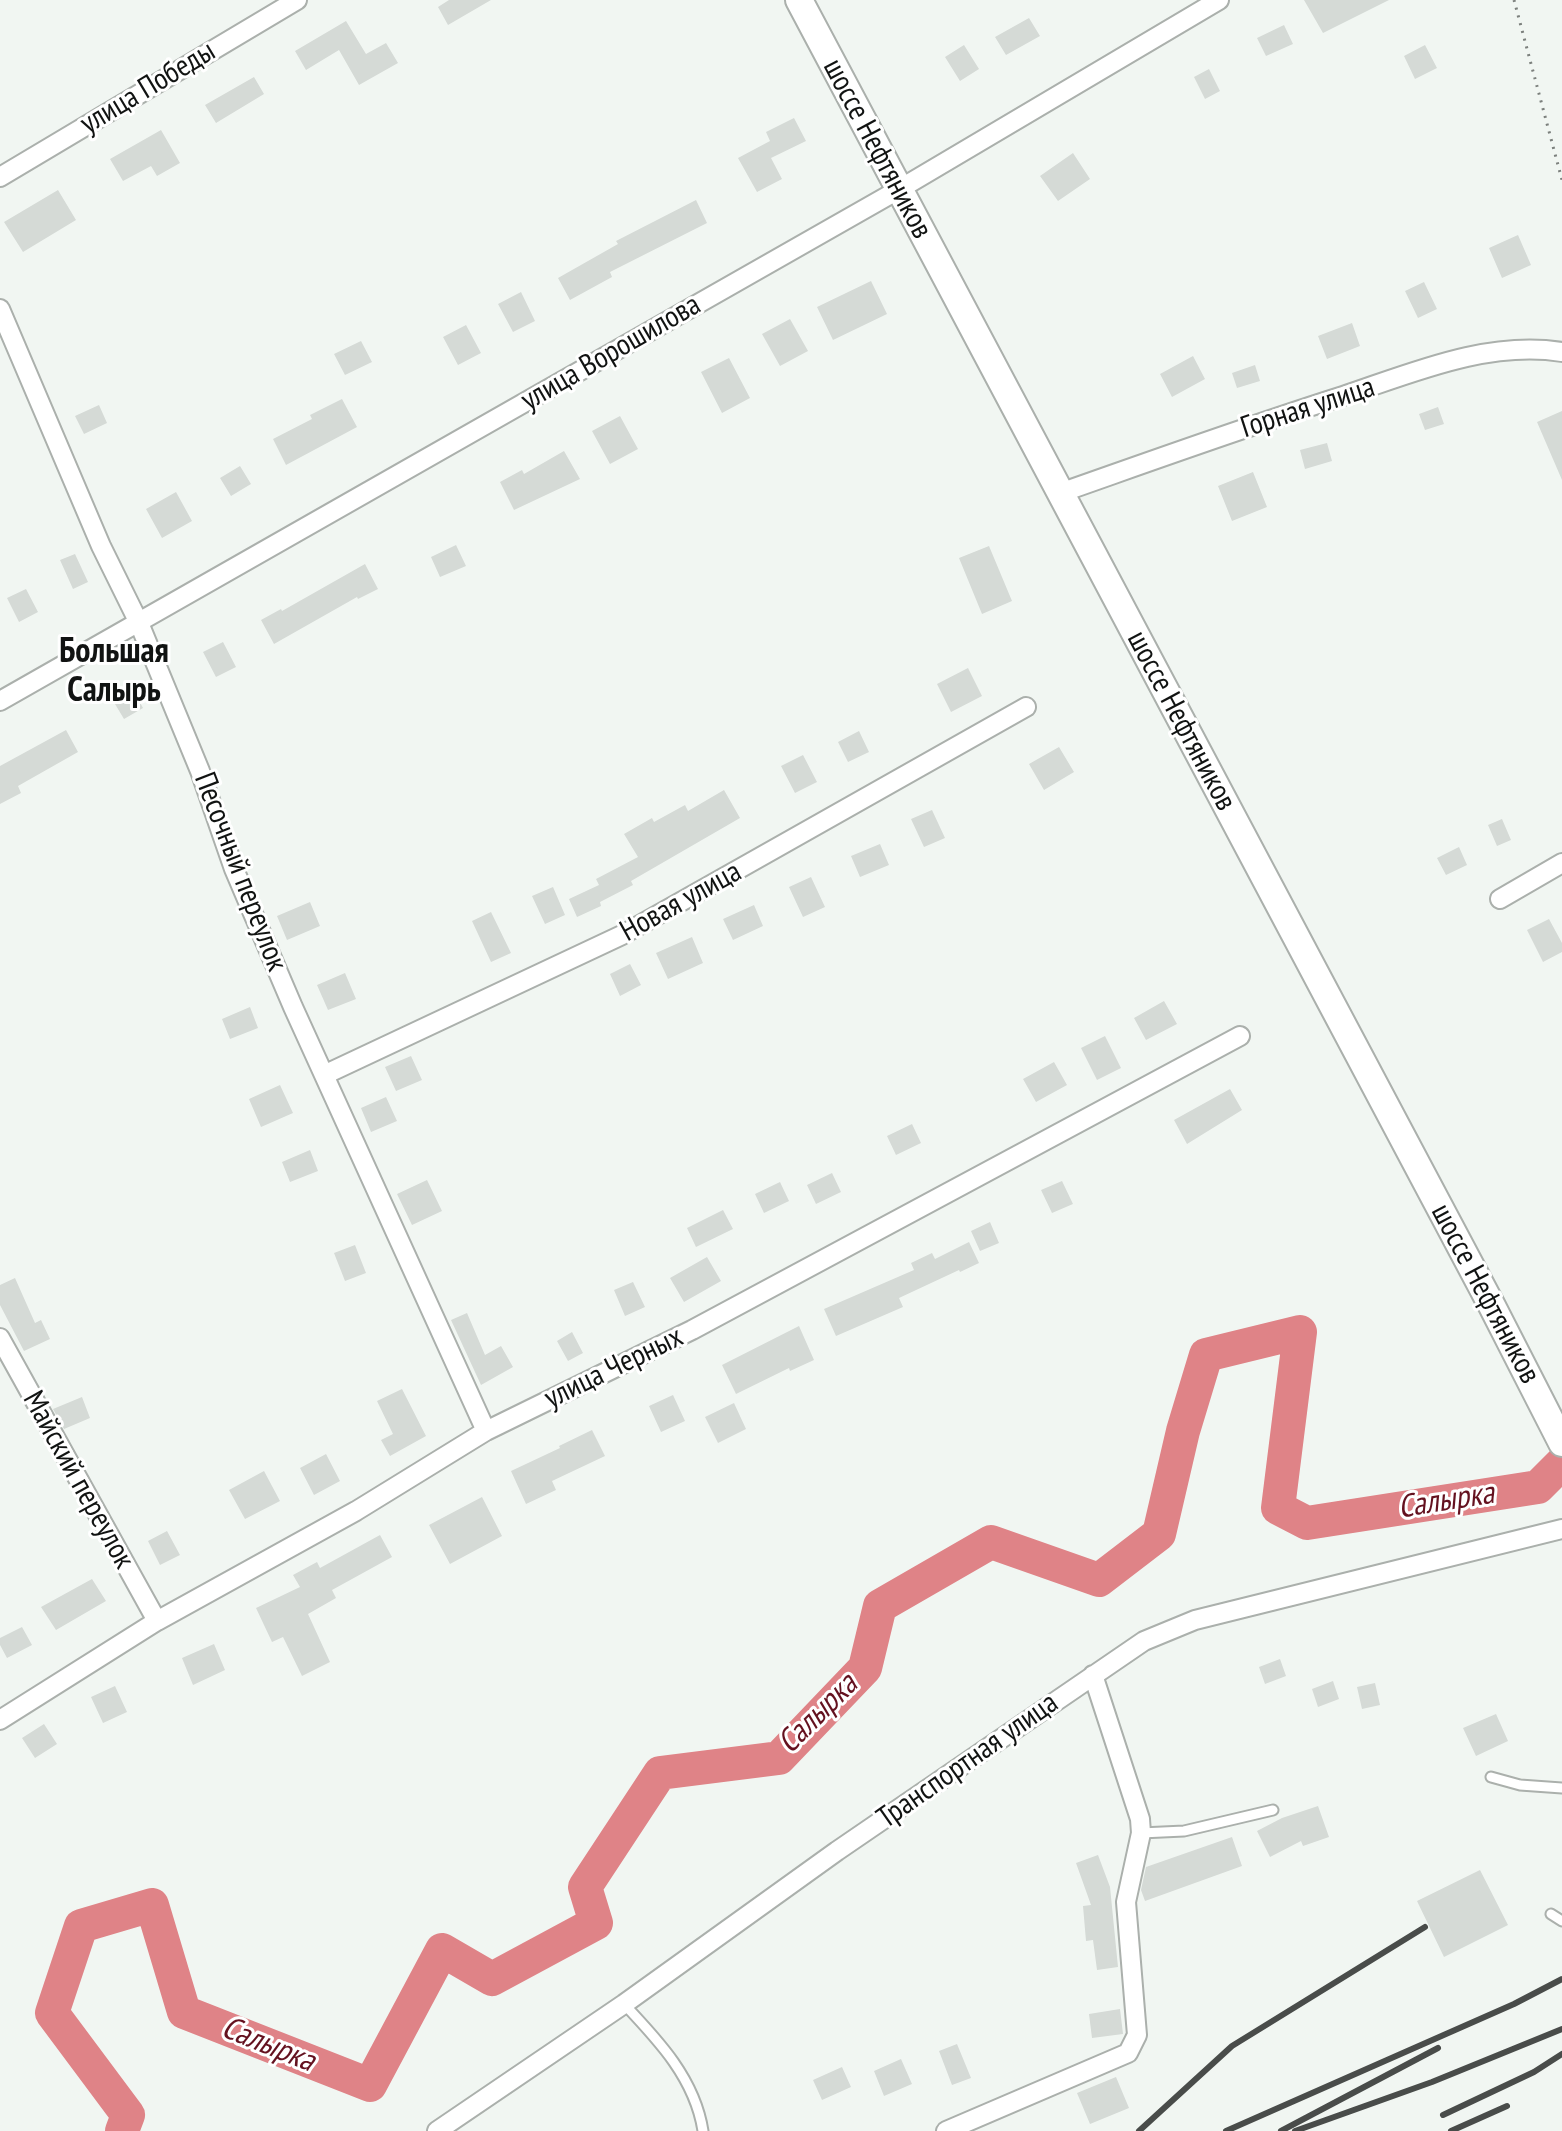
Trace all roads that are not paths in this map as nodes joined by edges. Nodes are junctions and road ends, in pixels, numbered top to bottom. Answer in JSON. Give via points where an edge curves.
{"nodes":[{"id":1,"x":297,"y":0,"type":"edge"},
{"id":2,"x":799,"y":0,"type":"edge"},
{"id":3,"x":1219,"y":0,"type":"edge"},
{"id":4,"x":0,"y":177,"type":"edge"},
{"id":5,"x":898,"y":190,"type":"junction"},
{"id":6,"x":0,"y":309,"type":"edge"},
{"id":7,"x":1562,"y":352,"type":"edge"},
{"id":8,"x":1060,"y":493,"type":"junction"},
{"id":9,"x":139,"y":623,"type":"junction"},
{"id":10,"x":0,"y":701,"type":"edge"},
{"id":11,"x":1026,"y":707,"type":"dead end"},
{"id":12,"x":1562,"y":863,"type":"edge"},
{"id":13,"x":1500,"y":899,"type":"dead end"},
{"id":14,"x":1240,"y":1036,"type":"dead end"},
{"id":15,"x":324,"y":1075,"type":"junction"},
{"id":16,"x":0,"y":1338,"type":"edge"},
{"id":17,"x":486,"y":1431,"type":"junction"},
{"id":18,"x":1562,"y":1443,"type":"edge"},
{"id":19,"x":1560,"y":1535,"type":"edge"},
{"id":20,"x":157,"y":1621,"type":"junction"},
{"id":21,"x":1093,"y":1675,"type":"junction"},
{"id":22,"x":0,"y":1720,"type":"edge"},
{"id":23,"x":1491,"y":1777,"type":"dead end"},
{"id":24,"x":1562,"y":1788,"type":"edge"},
{"id":25,"x":1273,"y":1810,"type":"dead end"},
{"id":26,"x":1141,"y":1833,"type":"junction"},
{"id":27,"x":1551,"y":1914,"type":"dead end"},
{"id":28,"x":1562,"y":1921,"type":"edge"},
{"id":29,"x":624,"y":2004,"type":"junction"},
{"id":30,"x":437,"y":2131,"type":"edge"},
{"id":31,"x":703,"y":2131,"type":"edge"},
{"id":32,"x":946,"y":2131,"type":"edge"}],
"edges":[{"from":1,"to":4,"type":"street","name":"улица Победы"},
{"from":2,"to":5,"type":"main road","name":"шоссе Нефтяников"},
{"from":3,"to":5,"type":"street","name":"улица Ворошилова"},
{"from":5,"to":8,"type":"main road","name":"шоссе Нефтяников"},
{"from":5,"to":9,"type":"street","name":"улица Ворошилова"},
{"from":6,"to":9,"type":"street","name":"Песочный переулок"},
{"from":7,"to":8,"type":"street","name":"Горная улица","via":[[1506,351],[1431,367]]},
{"from":8,"to":18,"type":"main road","name":"шоссе Нефтяников"},
{"from":9,"to":10,"type":"street","name":"улица Ворошилова"},
{"from":9,"to":15,"type":"street","name":"Песочный переулок","via":[[234,869]]},
{"from":11,"to":15,"type":"street","name":"Новая улица","via":[[622,935]]},
{"from":12,"to":13,"type":"street"},
{"from":14,"to":17,"type":"street","name":"улица Черных","via":[[692,1330]]},
{"from":15,"to":17,"type":"street","name":"Песочный переулок"},
{"from":16,"to":20,"type":"street","name":"Майский переулок"},
{"from":17,"to":20,"type":"street","name":"улица Черных","via":[[356,1511]]},
{"from":19,"to":21,"type":"street","name":"Транспортная улица","via":[[1195,1620],[1144,1641]]},
{"from":20,"to":22,"type":"street","name":"улица Черных"},
{"from":21,"to":26,"type":"street","via":[[1137,1806]]},
{"from":21,"to":29,"type":"street","name":"Транспортная улица"},
{"from":23,"to":24,"type":"lane"},
{"from":25,"to":26,"type":"lane","via":[[1184,1831]]},
{"from":26,"to":32,"type":"street","via":[[1126,1902],[1134,2045],[1128,2053]]},
{"from":27,"to":28,"type":"lane"},
{"from":29,"to":30,"type":"street","name":"Транспортная улица"},
{"from":29,"to":31,"type":"lane","via":[[688,2083]]}]}
